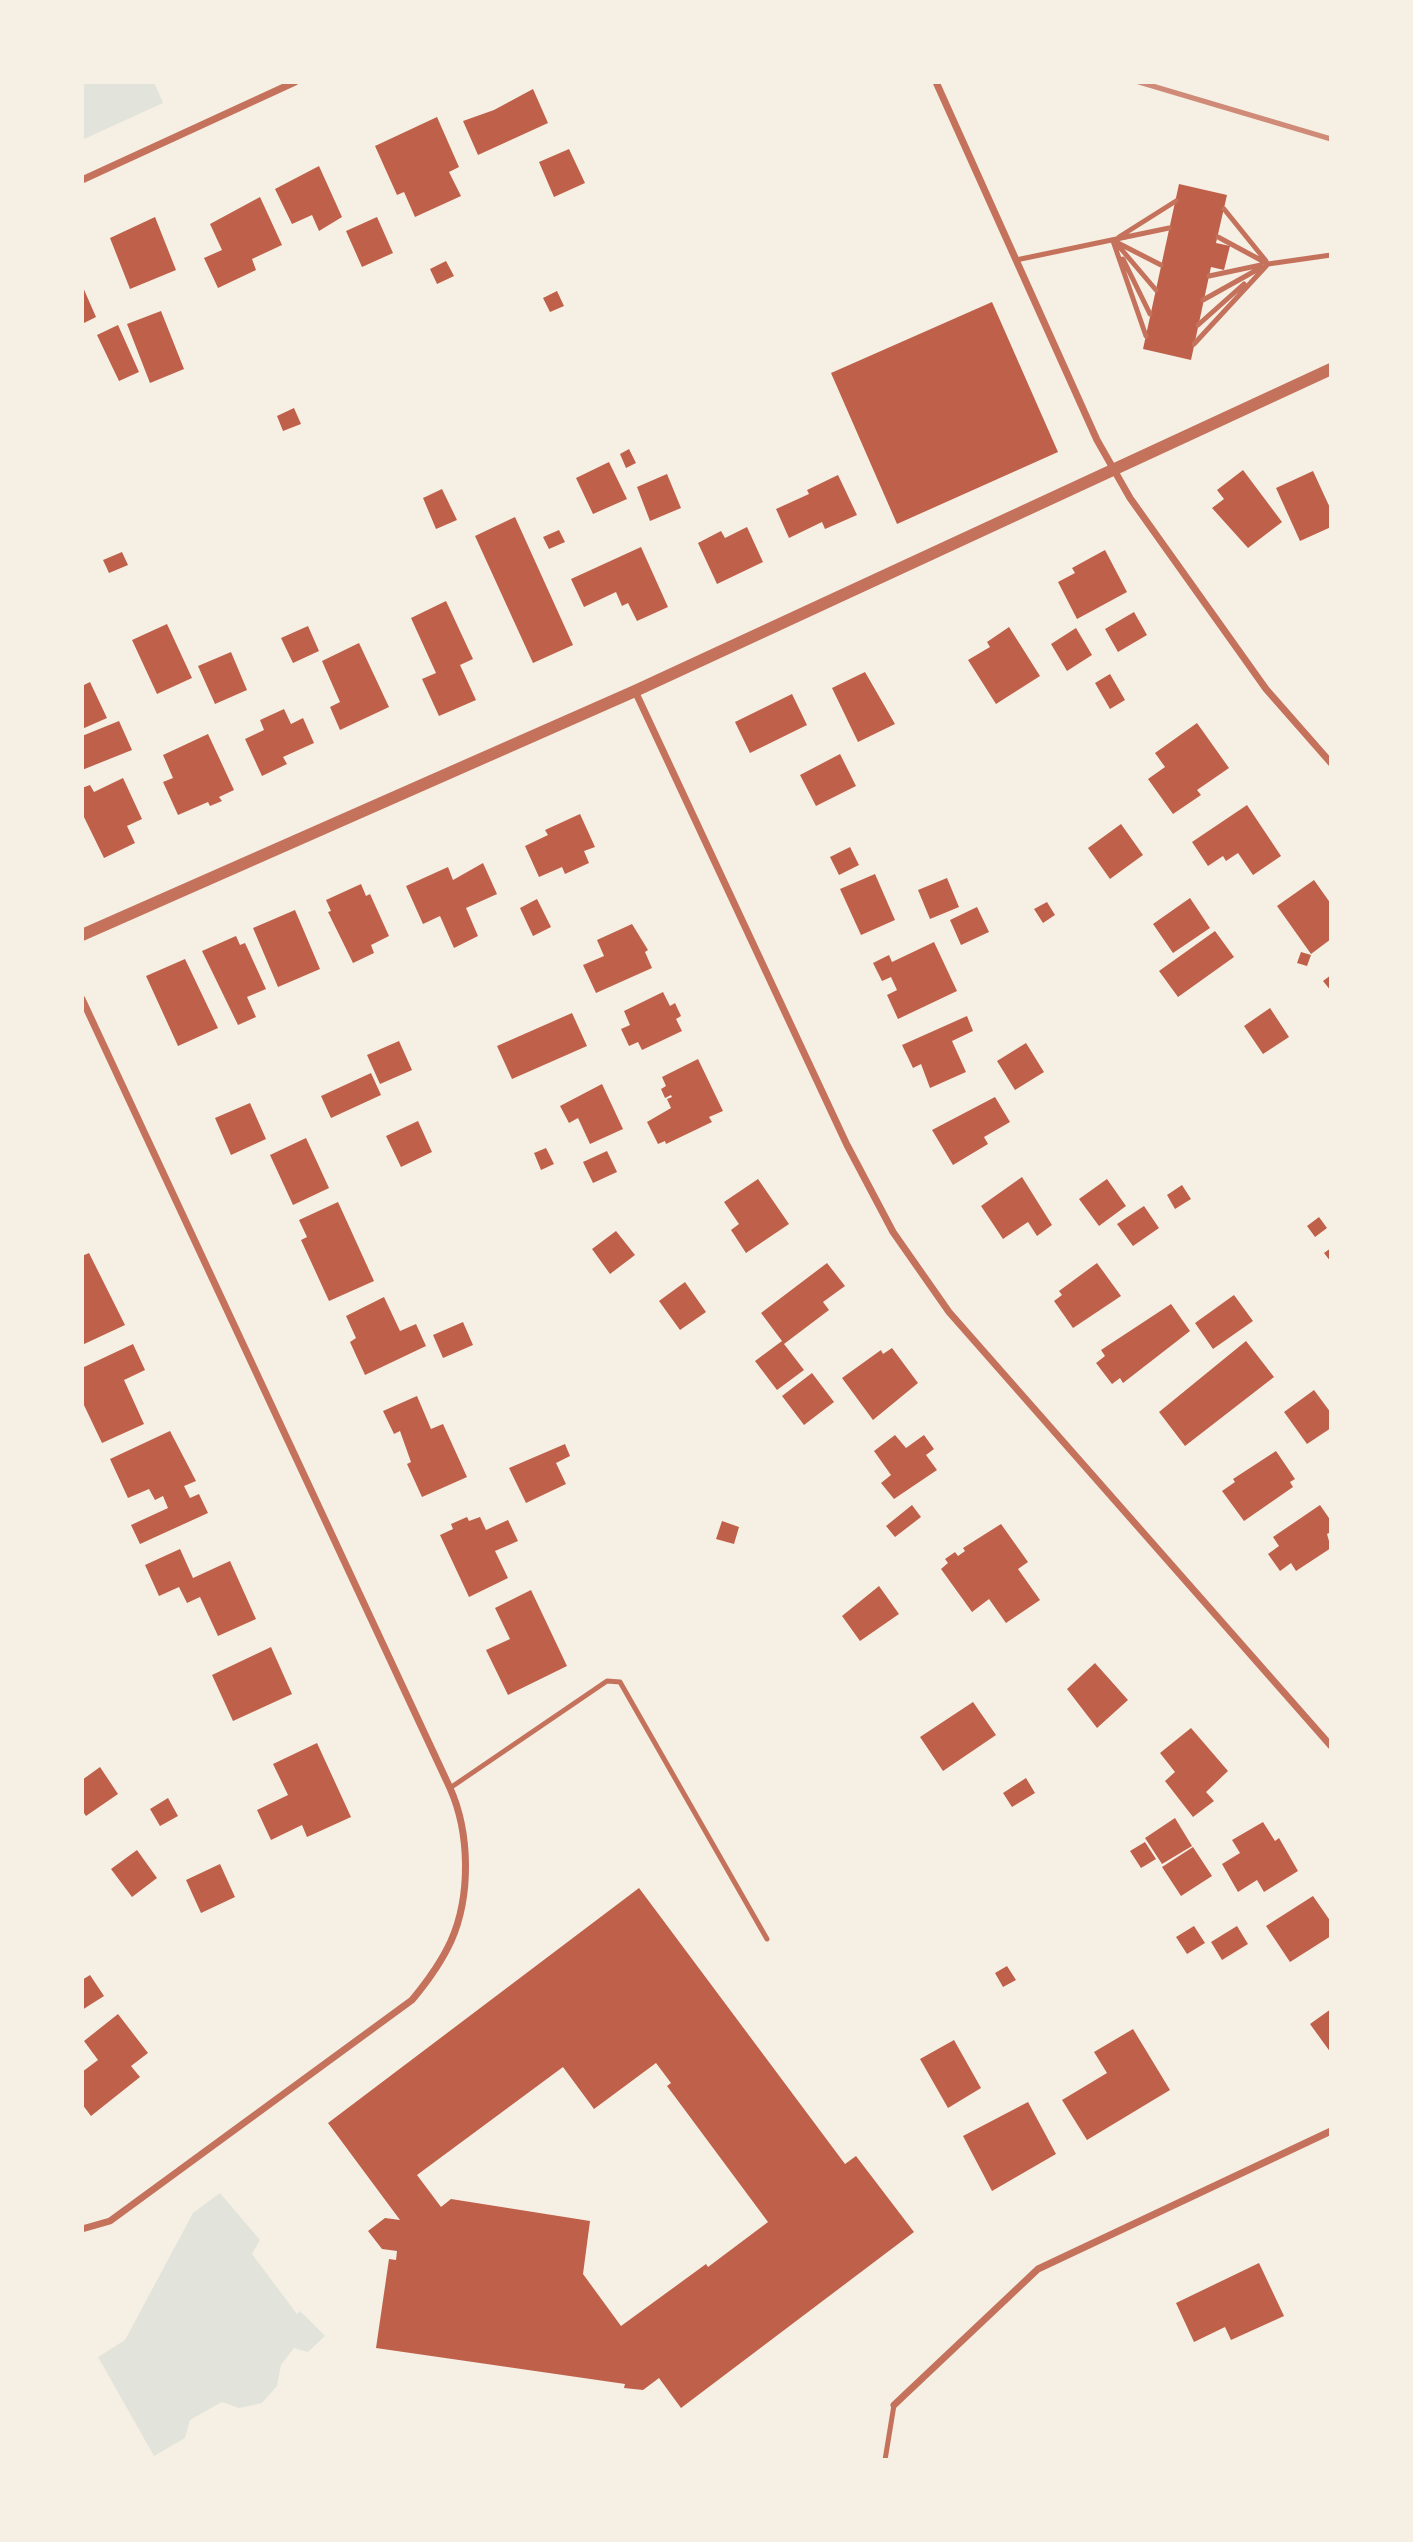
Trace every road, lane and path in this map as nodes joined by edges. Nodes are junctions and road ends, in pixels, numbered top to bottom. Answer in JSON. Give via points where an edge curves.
{"nodes":[{"id":1,"x":295,"y":82,"type":"edge"},
{"id":2,"x":936,"y":82,"type":"edge"},
{"id":3,"x":82,"y":180,"type":"edge"},
{"id":4,"x":1176,"y":201,"type":"dead end"},
{"id":5,"x":1224,"y":209,"type":"dead end"},
{"id":6,"x":1169,"y":228,"type":"dead end"},
{"id":7,"x":1218,"y":237,"type":"dead end"},
{"id":8,"x":1114,"y":241,"type":"junction"},
{"id":9,"x":1331,"y":256,"type":"edge"},
{"id":10,"x":1016,"y":260,"type":"junction"},
{"id":11,"x":1268,"y":264,"type":"junction"},
{"id":12,"x":1161,"y":265,"type":"dead end"},
{"id":13,"x":1209,"y":276,"type":"dead end"},
{"id":14,"x":1156,"y":290,"type":"dead end"},
{"id":15,"x":1203,"y":300,"type":"dead end"},
{"id":16,"x":1150,"y":314,"type":"dead end"},
{"id":17,"x":1198,"y":325,"type":"dead end"},
{"id":18,"x":1146,"y":336,"type":"dead end"},
{"id":19,"x":1194,"y":344,"type":"dead end"},
{"id":20,"x":1331,"y":369,"type":"edge"},
{"id":21,"x":1114,"y":469,"type":"junction"},
{"id":22,"x":635,"y":691,"type":"junction"},
{"id":23,"x":1331,"y":763,"type":"edge"},
{"id":24,"x":82,"y":935,"type":"edge"},
{"id":25,"x":82,"y":999,"type":"edge"},
{"id":26,"x":1331,"y":1746,"type":"edge"},
{"id":27,"x":450,"y":1788,"type":"junction"},
{"id":28,"x":767,"y":1939,"type":"dead end"},
{"id":29,"x":1331,"y":2131,"type":"edge"},
{"id":30,"x":82,"y":2229,"type":"edge"},
{"id":31,"x":894,"y":2404,"type":"joint"},
{"id":32,"x":885,"y":2460,"type":"edge"}],
"edges":[{"from":1,"to":3,"type":"street"},
{"from":2,"to":10,"type":"street"},
{"from":4,"to":8,"type":"lane"},
{"from":5,"to":11,"type":"lane"},
{"from":6,"to":8,"type":"lane"},
{"from":7,"to":11,"type":"lane"},
{"from":8,"to":10,"type":"lane"},
{"from":8,"to":12,"type":"lane"},
{"from":8,"to":14,"type":"lane"},
{"from":8,"to":16,"type":"lane"},
{"from":8,"to":18,"type":"lane"},
{"from":9,"to":11,"type":"lane"},
{"from":10,"to":21,"type":"street"},
{"from":11,"to":13,"type":"lane"},
{"from":11,"to":15,"type":"lane"},
{"from":11,"to":17,"type":"lane"},
{"from":11,"to":19,"type":"lane"},
{"from":20,"to":21,"type":"street"},
{"from":21,"to":22,"type":"street"},
{"from":21,"to":23,"type":"street","via":[[1266,689]]},
{"from":22,"to":24,"type":"street"},
{"from":22,"to":26,"type":"street","via":[[893,1232],[949,1312]]},
{"from":25,"to":27,"type":"street"},
{"from":27,"to":28,"type":"lane","via":[[607,1681],[620,1682]]},
{"from":27,"to":30,"type":"street","via":[[466,1852],[463,1896],[452,1940],[412,2000],[110,2221]]},
{"from":29,"to":31,"type":"street","via":[[1038,2269]]},
{"from":31,"to":32,"type":"lane"}]}
